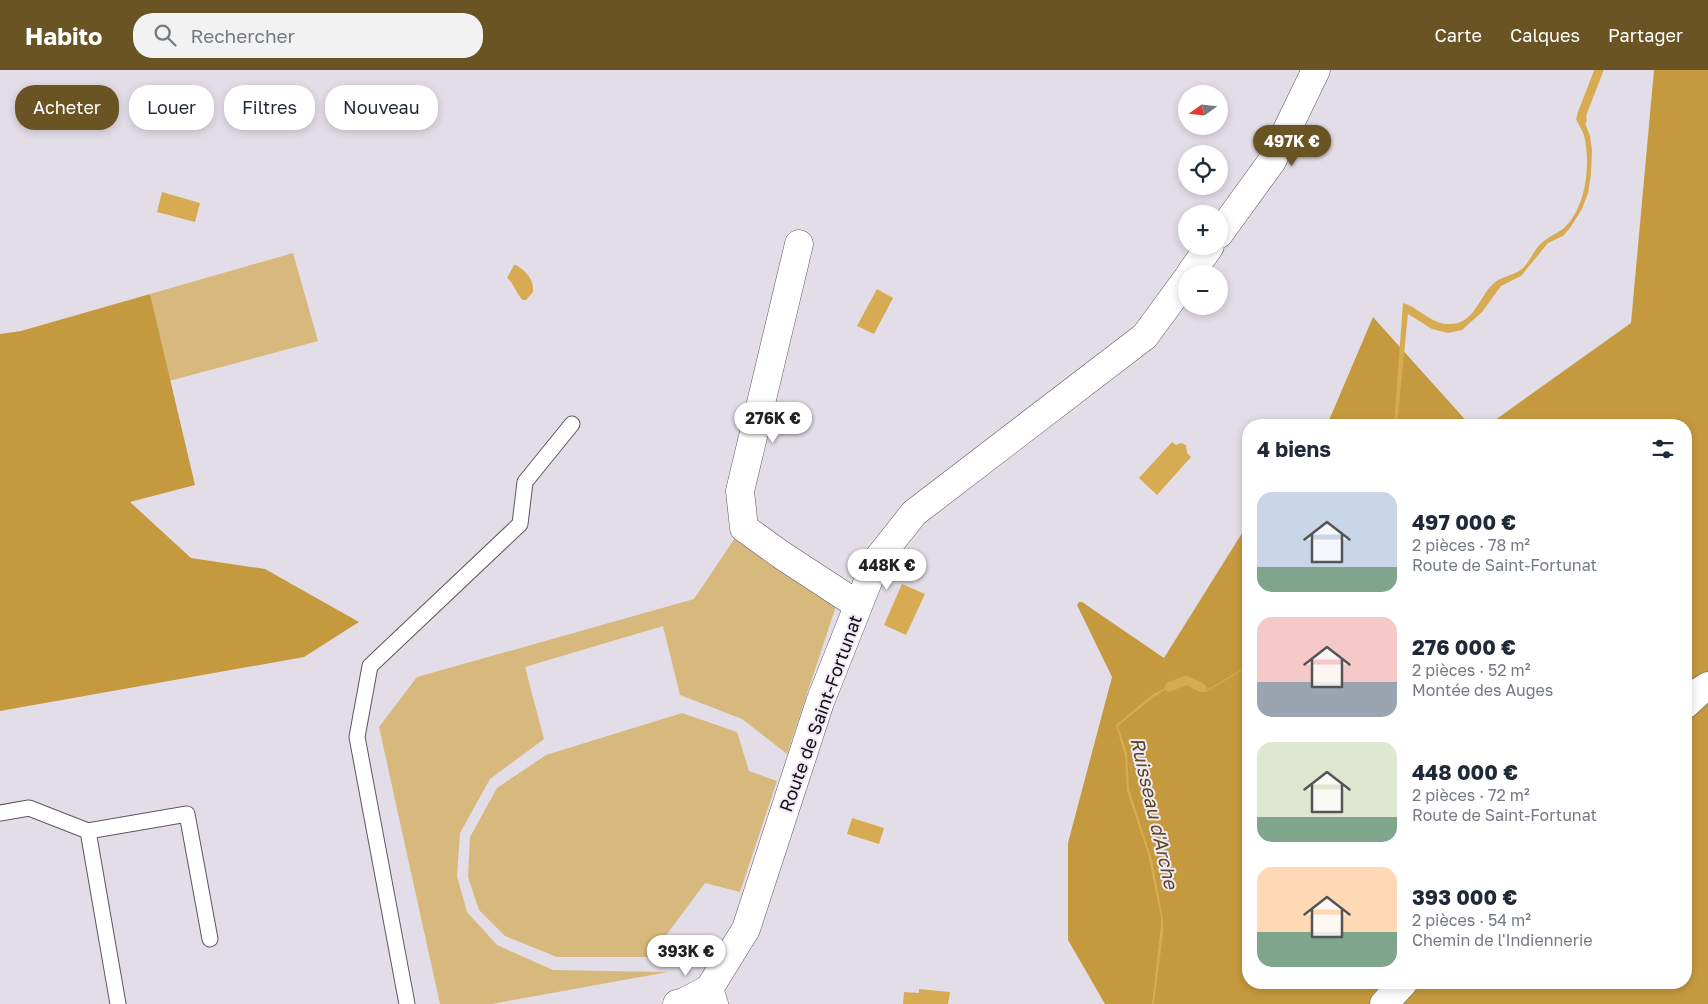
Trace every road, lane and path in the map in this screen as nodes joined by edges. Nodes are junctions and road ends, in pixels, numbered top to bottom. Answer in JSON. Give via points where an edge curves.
{"nodes":[{"id":1,"x":1316,"y":70,"type":"edge"},
{"id":2,"x":1228,"y":222,"type":"edge"},
{"id":3,"x":799,"y":244,"type":"dead end"},
{"id":4,"x":1178,"y":291,"type":"edge"},
{"id":5,"x":572,"y":424,"type":"dead end"},
{"id":6,"x":858,"y":605,"type":"junction"},
{"id":7,"x":1708,"y":686,"type":"edge"},
{"id":8,"x":1692,"y":698,"type":"edge"},
{"id":9,"x":0,"y":813,"type":"edge"},
{"id":10,"x":88,"y":831,"type":"junction"},
{"id":11,"x":210,"y":939,"type":"dead end"},
{"id":12,"x":1398,"y":989,"type":"edge"},
{"id":13,"x":712,"y":997,"type":"edge"},
{"id":14,"x":118,"y":1004,"type":"edge"},
{"id":15,"x":407,"y":1004,"type":"edge"},
{"id":16,"x":677,"y":1004,"type":"edge"},
{"id":17,"x":1384,"y":1004,"type":"edge"}],
"edges":[{"from":1,"to":2,"type":"street","via":[[1272,161]]},
{"from":3,"to":6,"type":"street","via":[[740,491],[744,528]]},
{"from":4,"to":6,"type":"street","name":"Route de Saint-Fortunat","via":[[1146,336],[914,514],[876,561]]},
{"from":5,"to":15,"type":"lane","via":[[525,482],[520,524],[370,666],[357,737]]},
{"from":6,"to":13,"type":"street","name":"Route de Saint-Fortunat","via":[[820,702],[746,929]]},
{"from":7,"to":8,"type":"street"},
{"from":9,"to":10,"type":"lane","via":[[29,808]]},
{"from":10,"to":11,"type":"lane","via":[[187,814]]},
{"from":10,"to":14,"type":"lane"},
{"from":12,"to":17,"type":"street"},
{"from":13,"to":16,"type":"street"}]}
